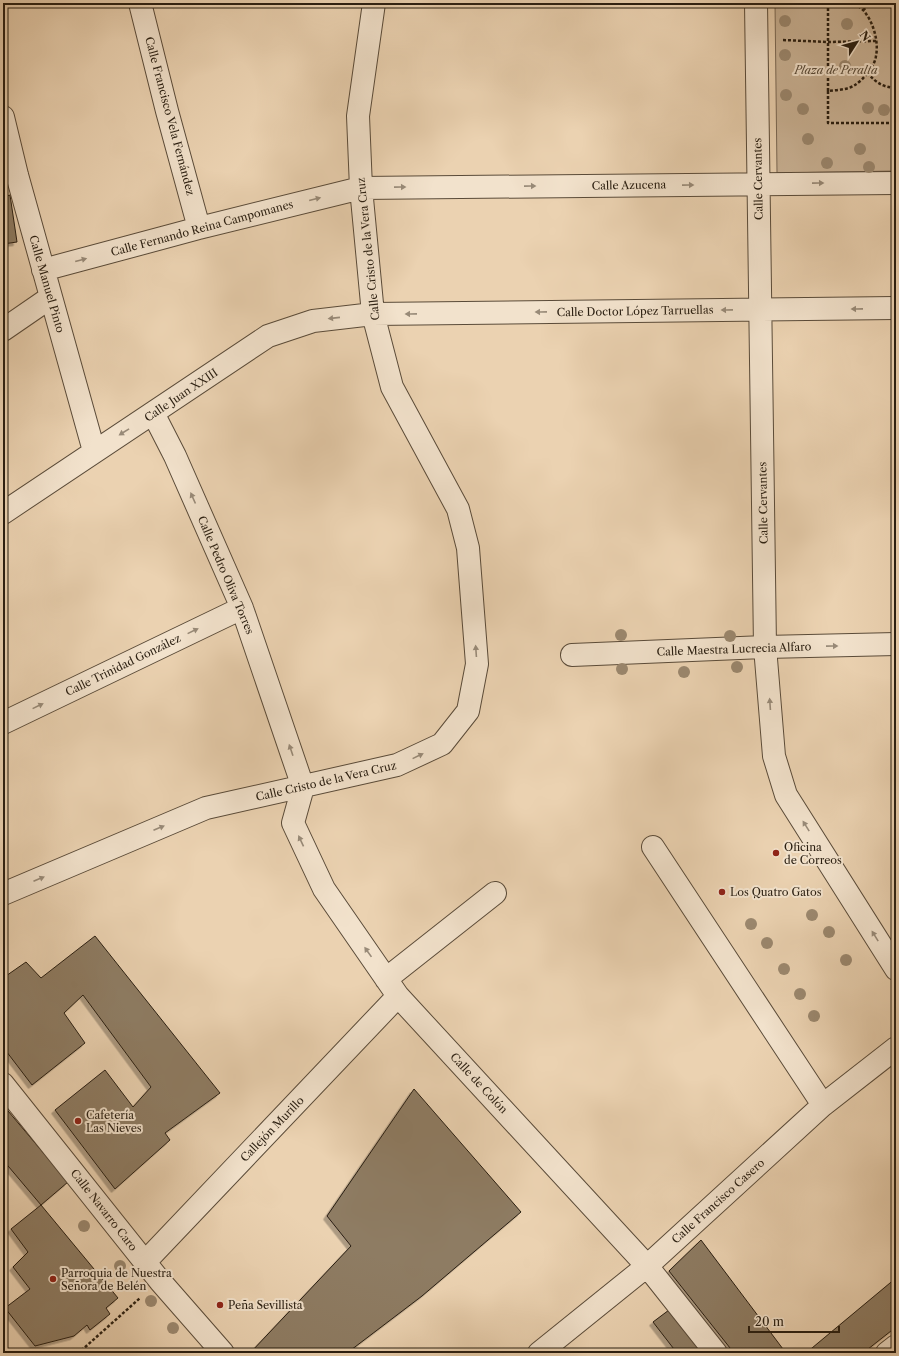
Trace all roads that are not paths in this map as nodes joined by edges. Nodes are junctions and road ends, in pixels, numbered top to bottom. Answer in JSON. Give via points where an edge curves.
{"nodes":[{"id":1,"x":140,"y":3,"type":"edge"},
{"id":2,"x":374,"y":3,"type":"edge"},
{"id":3,"x":756,"y":3,"type":"edge"},
{"id":4,"x":3,"y":116,"type":"edge"},
{"id":5,"x":10,"y":177,"type":"edge"},
{"id":6,"x":896,"y":183,"type":"edge"},
{"id":7,"x":758,"y":184,"type":"junction"},
{"id":8,"x":361,"y":188,"type":"junction"},
{"id":9,"x":199,"y":228,"type":"junction"},
{"id":10,"x":43,"y":270,"type":"junction"},
{"id":11,"x":51,"y":298,"type":"junction"},
{"id":12,"x":896,"y":308,"type":"edge"},
{"id":13,"x":761,"y":310,"type":"junction"},
{"id":14,"x":373,"y":314,"type":"junction"},
{"id":15,"x":3,"y":330,"type":"edge"},
{"id":16,"x":153,"y":413,"type":"junction"},
{"id":17,"x":94,"y":451,"type":"junction"},
{"id":18,"x":3,"y":512,"type":"edge"},
{"id":19,"x":242,"y":608,"type":"junction"},
{"id":20,"x":896,"y":644,"type":"edge"},
{"id":21,"x":765,"y":647,"type":"junction"},
{"id":22,"x":572,"y":655,"type":"dead end"},
{"id":23,"x":3,"y":722,"type":"edge"},
{"id":24,"x":303,"y":787,"type":"junction"},
{"id":25,"x":653,"y":847,"type":"dead end"},
{"id":26,"x":495,"y":893,"type":"dead end"},
{"id":27,"x":3,"y":894,"type":"edge"},
{"id":28,"x":896,"y":969,"type":"edge"},
{"id":29,"x":392,"y":987,"type":"junction"},
{"id":30,"x":896,"y":1048,"type":"edge"},
{"id":31,"x":3,"y":1084,"type":"edge"},
{"id":32,"x":822,"y":1105,"type":"junction"},
{"id":33,"x":145,"y":1262,"type":"junction"},
{"id":34,"x":647,"y":1266,"type":"junction"},
{"id":35,"x":896,"y":1346,"type":"edge"},
{"id":36,"x":223,"y":1353,"type":"edge"},
{"id":37,"x":539,"y":1353,"type":"edge"},
{"id":38,"x":716,"y":1353,"type":"edge"},
{"id":39,"x":887,"y":1353,"type":"edge"}],
"edges":[{"from":1,"to":9,"type":"street","name":"Calle Francisco Vela Fernández"},
{"from":2,"to":8,"type":"street","name":"Calle Cristo de la Vera Cruz","via":[[358,116]]},
{"from":3,"to":7,"type":"street","name":"Calle Cervantes"},
{"from":4,"to":5,"type":"street","name":"Calle Manuel Pinto"},
{"from":5,"to":10,"type":"street","name":"Calle Manuel Pinto"},
{"from":7,"to":6,"type":"street","name":"Calle Azucena","one_way":true},
{"from":8,"to":7,"type":"street","name":"Calle Azucena","one_way":true},
{"from":7,"to":13,"type":"street","name":"Calle Cervantes"},
{"from":9,"to":8,"type":"street","name":"Calle Fernando Reina Campomanes","one_way":true},
{"from":8,"to":14,"type":"street","name":"Calle Cristo de la Vera Cruz"},
{"from":10,"to":9,"type":"street","name":"Calle Fernando Reina Campomanes","one_way":true},
{"from":10,"to":11,"type":"street","name":"Calle Manuel Pinto"},
{"from":11,"to":15,"type":"street"},
{"from":11,"to":17,"type":"street","name":"Calle Manuel Pinto"},
{"from":12,"to":13,"type":"street","name":"Calle Doctor López Tarruellas","one_way":true},
{"from":13,"to":14,"type":"street","name":"Calle Doctor López Tarruellas","one_way":true},
{"from":13,"to":21,"type":"street","name":"Calle Cervantes"},
{"from":14,"to":16,"type":"street","name":"Calle Juan XXIII","one_way":true,"via":[[313,321],[268,336]]},
{"from":24,"to":14,"type":"street","name":"Calle Cristo de la Vera Cruz","one_way":true,"via":[[397,765],[442,744],[468,711],[477,664],[468,548],[458,509],[392,388]]},
{"from":16,"to":17,"type":"street","name":"Calle Juan XXIII","one_way":true},
{"from":19,"to":16,"type":"street","name":"Calle Pedro Oliva Torres","one_way":true},
{"from":17,"to":18,"type":"street","name":"Calle Juan XXIII"},
{"from":23,"to":19,"type":"street","name":"Calle Trinidad González","one_way":true},
{"from":24,"to":19,"type":"street","name":"Calle Pedro Oliva Torres","one_way":true},
{"from":21,"to":20,"type":"street","name":"Calle Maestra Lucrecia Alfaro","one_way":true},
{"from":21,"to":22,"type":"street","name":"Calle Maestra Lucrecia Alfaro"},
{"from":28,"to":21,"type":"street","name":"Calle Cervantes","one_way":true,"via":[[786,795],[774,756]]},
{"from":27,"to":24,"type":"street","name":"Calle Cristo de la Vera Cruz","one_way":true,"via":[[206,808]]},
{"from":29,"to":24,"type":"street","name":"Calle de Colón","one_way":true,"via":[[324,889],[293,823]]},
{"from":25,"to":32,"type":"street"},
{"from":26,"to":29,"type":"street","name":"Callejón Murillo"},
{"from":29,"to":33,"type":"street","name":"Callejón Murillo"},
{"from":29,"to":34,"type":"street","name":"Calle de Colón"},
{"from":30,"to":32,"type":"street","name":"Calle Francisco Casero"},
{"from":31,"to":33,"type":"street","name":"Calle Navarro Caro"},
{"from":32,"to":34,"type":"street","name":"Calle Francisco Casero"},
{"from":33,"to":36,"type":"street","name":"Calle Navarro Caro"},
{"from":34,"to":37,"type":"street","name":"Calle Francisco Casero"},
{"from":34,"to":38,"type":"street","name":"Calle de Colón"},
{"from":35,"to":39,"type":"street"}]}
